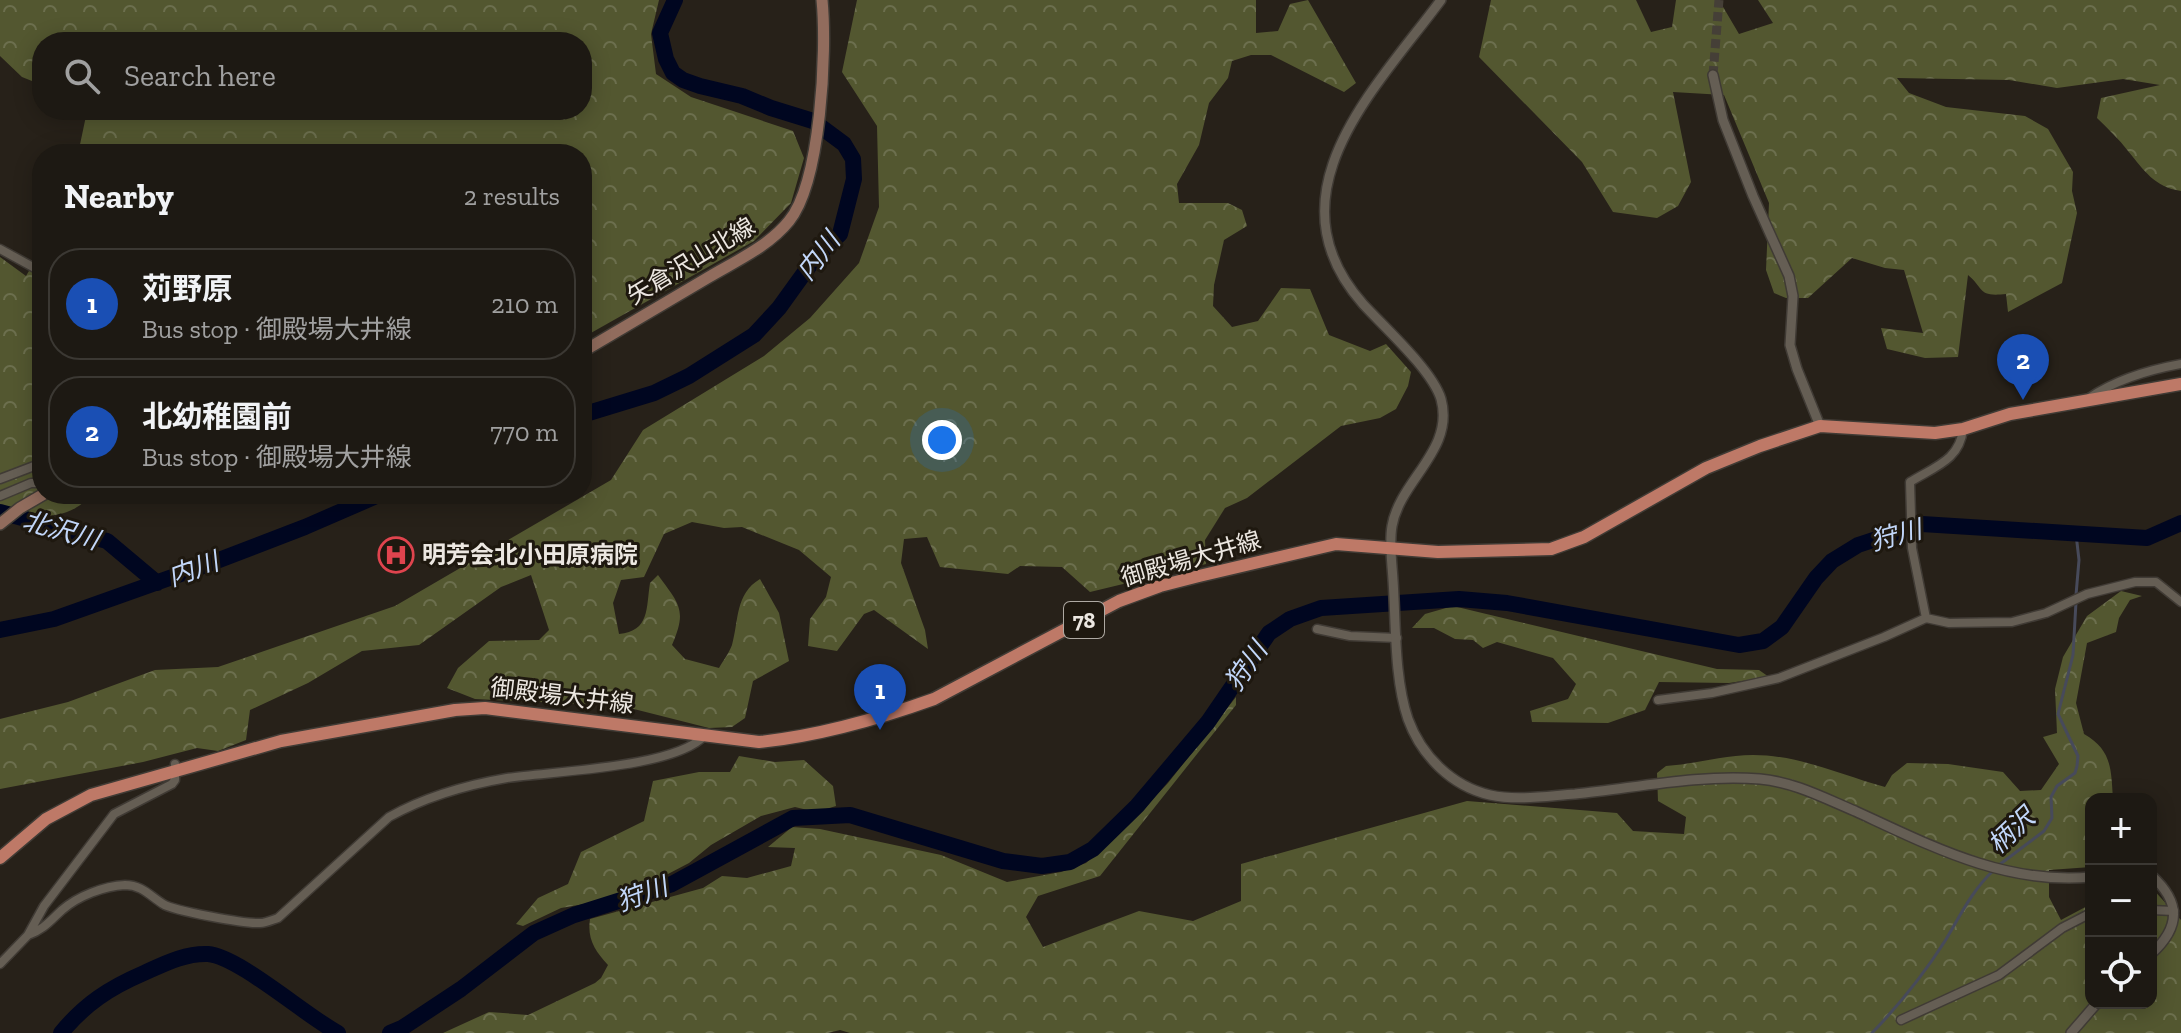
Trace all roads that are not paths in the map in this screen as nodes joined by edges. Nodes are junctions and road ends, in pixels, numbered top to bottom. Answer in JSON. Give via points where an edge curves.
{"nodes":[{"id":1,"x":822,"y":0,"type":"edge"},
{"id":2,"x":1441,"y":0,"type":"edge"},
{"id":3,"x":1713,"y":75,"type":"tunnel mouth"},
{"id":4,"x":0,"y":249,"type":"edge"},
{"id":5,"x":32,"y":267,"type":"edge"},
{"id":6,"x":592,"y":346,"type":"edge"},
{"id":7,"x":2181,"y":364,"type":"edge"},
{"id":8,"x":2181,"y":384,"type":"edge"},
{"id":9,"x":2087,"y":399,"type":"junction"},
{"id":10,"x":1820,"y":426,"type":"junction"},
{"id":11,"x":1963,"y":429,"type":"junction"},
{"id":12,"x":32,"y":467,"type":"edge"},
{"id":13,"x":0,"y":479,"type":"edge"},
{"id":14,"x":32,"y":483,"type":"edge"},
{"id":15,"x":0,"y":496,"type":"edge"},
{"id":16,"x":32,"y":502,"type":"edge"},
{"id":17,"x":0,"y":524,"type":"edge"},
{"id":18,"x":1392,"y":548,"type":"junction"},
{"id":19,"x":2181,"y":602,"type":"edge"},
{"id":20,"x":1926,"y":618,"type":"junction"},
{"id":21,"x":1317,"y":629,"type":"dead end"},
{"id":22,"x":1397,"y":638,"type":"junction"},
{"id":23,"x":1658,"y":700,"type":"dead end"},
{"id":24,"x":704,"y":736,"type":"junction"},
{"id":25,"x":175,"y":767,"type":"junction"},
{"id":26,"x":0,"y":858,"type":"edge"},
{"id":27,"x":2085,"y":877,"type":"edge"},
{"id":28,"x":2157,"y":880,"type":"edge"},
{"id":29,"x":2157,"y":910,"type":"edge"},
{"id":30,"x":2174,"y":911,"type":"junction"},
{"id":31,"x":2085,"y":916,"type":"edge"},
{"id":32,"x":28,"y":935,"type":"junction"},
{"id":33,"x":2157,"y":949,"type":"edge"},
{"id":34,"x":0,"y":964,"type":"edge"},
{"id":35,"x":2092,"y":1009,"type":"edge"},
{"id":36,"x":1901,"y":1020,"type":"dead end"},
{"id":37,"x":2071,"y":1033,"type":"edge"}],
"edges":[{"from":1,"to":6,"type":"main road","name":"矢倉沢山北線","via":[[821,93],[803,201],[782,230],[745,256]]},
{"from":2,"to":18,"type":"street","via":[[1340,140],[1328,172],[1324,205],[1325,229],[1340,273],[1425,372],[1442,403],[1442,430],[1398,507]]},
{"from":3,"to":10,"type":"street","via":[[1729,134],[1789,276],[1790,345]]},
{"from":4,"to":5,"type":"street"},
{"from":7,"to":9,"type":"street","via":[[2150,370]]},
{"from":8,"to":9,"type":"main road","name":"御殿場大井線","number":"78"},
{"from":9,"to":11,"type":"main road","name":"御殿場大井線","number":"78"},
{"from":10,"to":11,"type":"main road","name":"御殿場大井線","number":"78","via":[[1935,433]]},
{"from":10,"to":18,"type":"main road","name":"御殿場大井線","number":"78","via":[[1706,468],[1584,537],[1551,549]]},
{"from":11,"to":20,"type":"street","via":[[1955,455],[1910,482],[1912,548]]},
{"from":12,"to":13,"type":"street"},
{"from":14,"to":15,"type":"street"},
{"from":16,"to":17,"type":"main road"},
{"from":18,"to":22,"type":"street"},
{"from":18,"to":24,"type":"main road","name":"御殿場大井線","number":"78","via":[[1336,544],[1160,586],[1119,601],[946,693],[901,711],[789,739],[759,742]]},
{"from":19,"to":20,"type":"street","via":[[2156,582],[2135,582],[2012,622]]},
{"from":20,"to":23,"type":"street","via":[[1779,678]]},
{"from":21,"to":22,"type":"street"},
{"from":22,"to":27,"type":"street","via":[[1407,715],[1419,744],[1434,763],[1485,794],[1542,797],[1763,779],[1805,789],[1976,864],[2017,874]]},
{"from":24,"to":25,"type":"main road","name":"御殿場大井線","number":"78","via":[[485,708],[281,741]]},
{"from":24,"to":32,"type":"street","via":[[695,745],[643,761],[503,779],[407,807],[389,817],[278,918],[263,924],[163,904],[147,891],[127,885],[80,898],[42,931]]},
{"from":25,"to":26,"type":"main road","name":"御殿場大井線","number":"78","via":[[68,806]]},
{"from":25,"to":32,"type":"street","via":[[172,784],[114,814]]},
{"from":28,"to":30,"type":"street","via":[[2172,898]]},
{"from":29,"to":30,"type":"street"},
{"from":30,"to":33,"type":"street","via":[[2169,938]]},
{"from":31,"to":36,"type":"street","via":[[1999,975]]},
{"from":32,"to":34,"type":"street"},
{"from":35,"to":37,"type":"street"}]}
